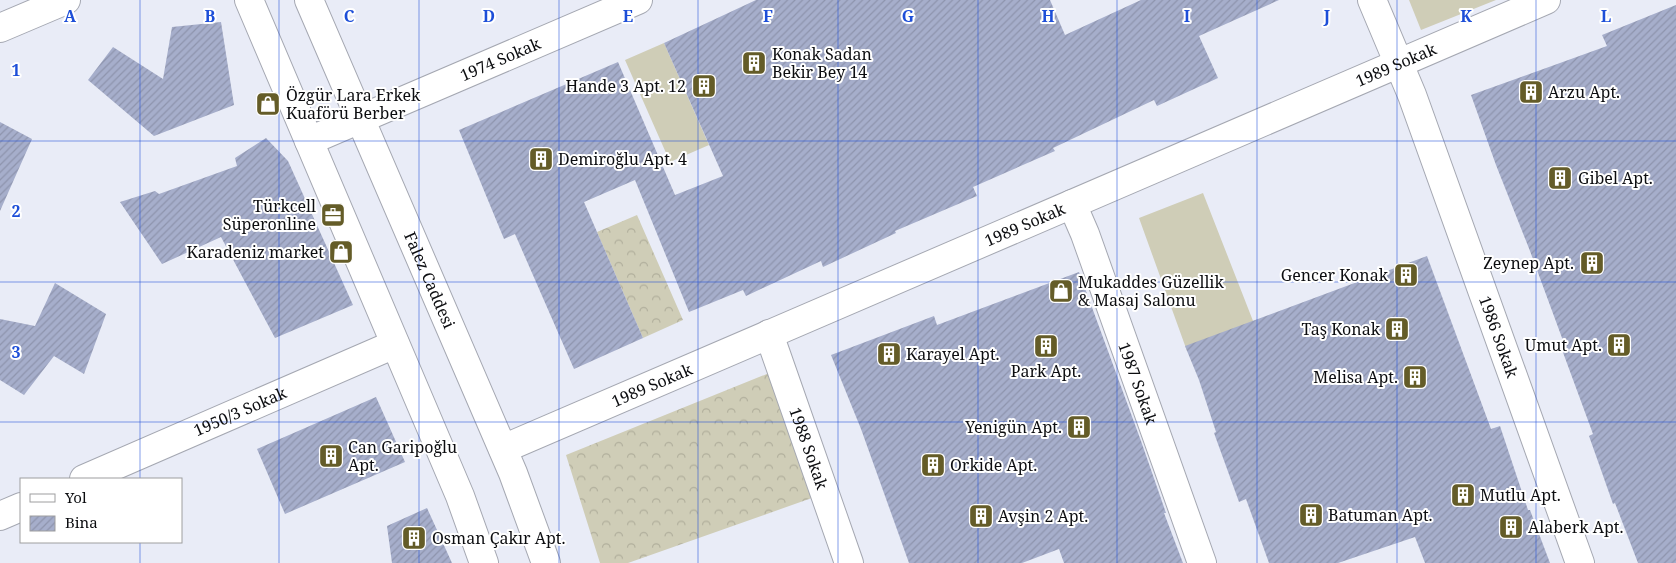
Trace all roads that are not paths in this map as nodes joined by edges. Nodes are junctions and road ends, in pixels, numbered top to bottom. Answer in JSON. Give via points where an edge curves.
{"nodes":[{"id":1,"x":66,"y":0,"type":"edge"},
{"id":2,"x":249,"y":0,"type":"edge"},
{"id":3,"x":309,"y":0,"type":"edge"},
{"id":4,"x":638,"y":0,"type":"edge"},
{"id":5,"x":1372,"y":0,"type":"edge"},
{"id":6,"x":1546,"y":0,"type":"edge"},
{"id":7,"x":0,"y":28,"type":"edge"},
{"id":8,"x":1400,"y":63,"type":"junction"},
{"id":9,"x":360,"y":119,"type":"junction"},
{"id":10,"x":309,"y":141,"type":"junction"},
{"id":11,"x":1072,"y":204,"type":"junction"},
{"id":12,"x":769,"y":334,"type":"junction"},
{"id":13,"x":395,"y":344,"type":"junction"},
{"id":14,"x":503,"y":449,"type":"junction"},
{"id":15,"x":86,"y":478,"type":"edge"},
{"id":16,"x":20,"y":507,"type":"edge"},
{"id":17,"x":0,"y":516,"type":"edge"},
{"id":18,"x":484,"y":563,"type":"edge"},
{"id":19,"x":546,"y":563,"type":"edge"},
{"id":20,"x":849,"y":563,"type":"edge"},
{"id":21,"x":1202,"y":563,"type":"edge"},
{"id":22,"x":1580,"y":563,"type":"edge"}],
"edges":[{"from":1,"to":7,"type":"street"},
{"from":2,"to":10,"type":"street"},
{"from":3,"to":9,"type":"street","name":"Falez Caddesi"},
{"from":4,"to":9,"type":"street","name":"1974 Sokak"},
{"from":5,"to":8,"type":"street","name":"1986 Sokak"},
{"from":6,"to":8,"type":"street","name":"1989 Sokak"},
{"from":8,"to":11,"type":"street","name":"1989 Sokak"},
{"from":8,"to":22,"type":"street","name":"1986 Sokak"},
{"from":9,"to":10,"type":"street","name":"1974 Sokak"},
{"from":9,"to":14,"type":"street","name":"Falez Caddesi"},
{"from":10,"to":13,"type":"street"},
{"from":11,"to":12,"type":"street","name":"1989 Sokak"},
{"from":11,"to":21,"type":"street","name":"1987 Sokak"},
{"from":12,"to":14,"type":"street","name":"1989 Sokak"},
{"from":12,"to":20,"type":"street","name":"1988 Sokak"},
{"from":13,"to":15,"type":"street","name":"1950/3 Sokak"},
{"from":13,"to":18,"type":"street","via":[[460,496]]},
{"from":14,"to":19,"type":"street","name":"Falez Caddesi"},
{"from":16,"to":17,"type":"street"}]}
